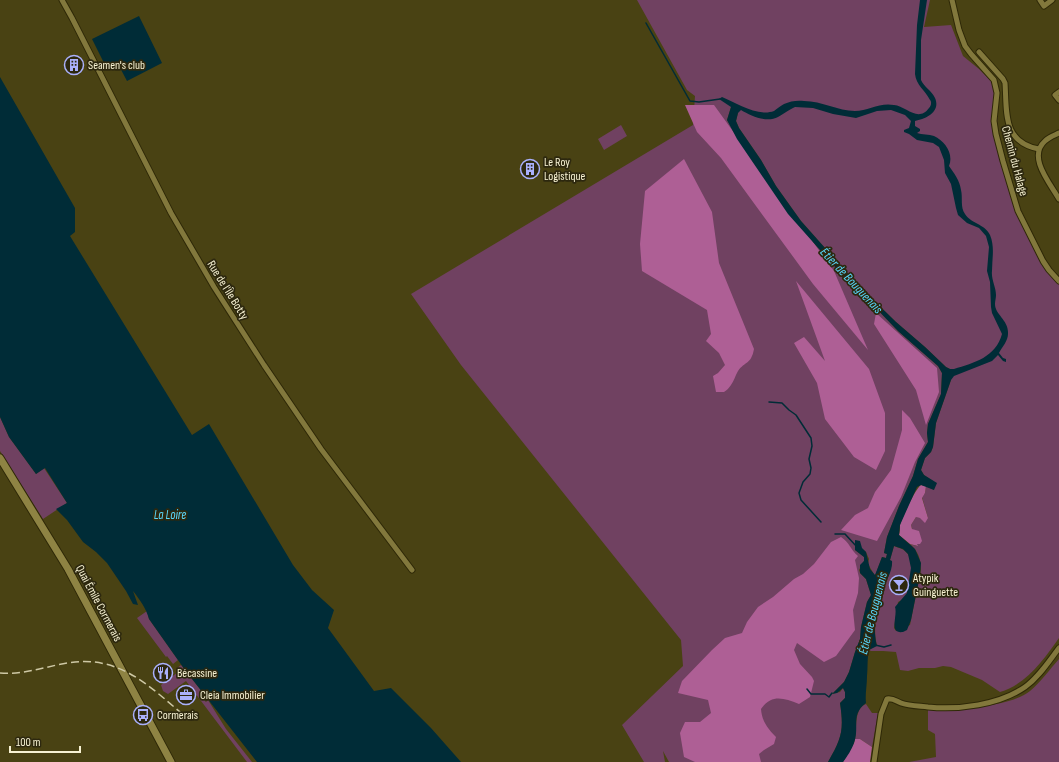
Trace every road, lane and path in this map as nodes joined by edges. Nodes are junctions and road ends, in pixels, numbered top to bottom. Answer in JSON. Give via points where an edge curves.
{"nodes":[{"id":1,"x":62,"y":0,"type":"edge"},
{"id":2,"x":952,"y":0,"type":"edge"},
{"id":3,"x":1040,"y":0,"type":"edge"},
{"id":4,"x":1052,"y":0,"type":"edge"},
{"id":5,"x":978,"y":52,"type":"dead end"},
{"id":6,"x":1002,"y":76,"type":"junction"},
{"id":7,"x":994,"y":80,"type":"junction"},
{"id":8,"x":1059,"y":92,"type":"edge"},
{"id":9,"x":1059,"y":100,"type":"edge"},
{"id":10,"x":1059,"y":133,"type":"edge"},
{"id":11,"x":1039,"y":149,"type":"junction"},
{"id":12,"x":1059,"y":199,"type":"edge"},
{"id":13,"x":1059,"y":281,"type":"edge"},
{"id":14,"x":0,"y":458,"type":"edge"},
{"id":15,"x":412,"y":570,"type":"dead end"},
{"id":16,"x":1059,"y":648,"type":"edge"},
{"id":17,"x":171,"y":762,"type":"edge"},
{"id":18,"x":874,"y":762,"type":"edge"}],
"edges":[{"from":1,"to":15,"type":"street","name":"Rue de l'Île Botty","via":[[174,218],[214,287],[321,449]]},
{"from":2,"to":7,"type":"street","via":[[965,46]]},
{"from":3,"to":4,"type":"street","via":[[1044,6]]},
{"from":5,"to":6,"type":"street"},
{"from":6,"to":7,"type":"street"},
{"from":6,"to":11,"type":"street","via":[[1005,83],[1006,118],[1012,134],[1021,143]]},
{"from":7,"to":13,"type":"street","name":"Chemin du Halage","via":[[997,93],[994,121],[996,134],[1014,199],[1043,261]]},
{"from":8,"to":9,"type":"street","via":[[1055,95]]},
{"from":10,"to":11,"type":"street","via":[[1046,140]]},
{"from":11,"to":12,"type":"street","via":[[1040,166]]},
{"from":14,"to":17,"type":"main road","name":"Quai Émile Cormerais","via":[[68,569]]},
{"from":16,"to":18,"type":"street","via":[[1040,673],[1025,686],[994,701],[937,708],[902,704],[891,698],[887,699],[881,714]]}]}
